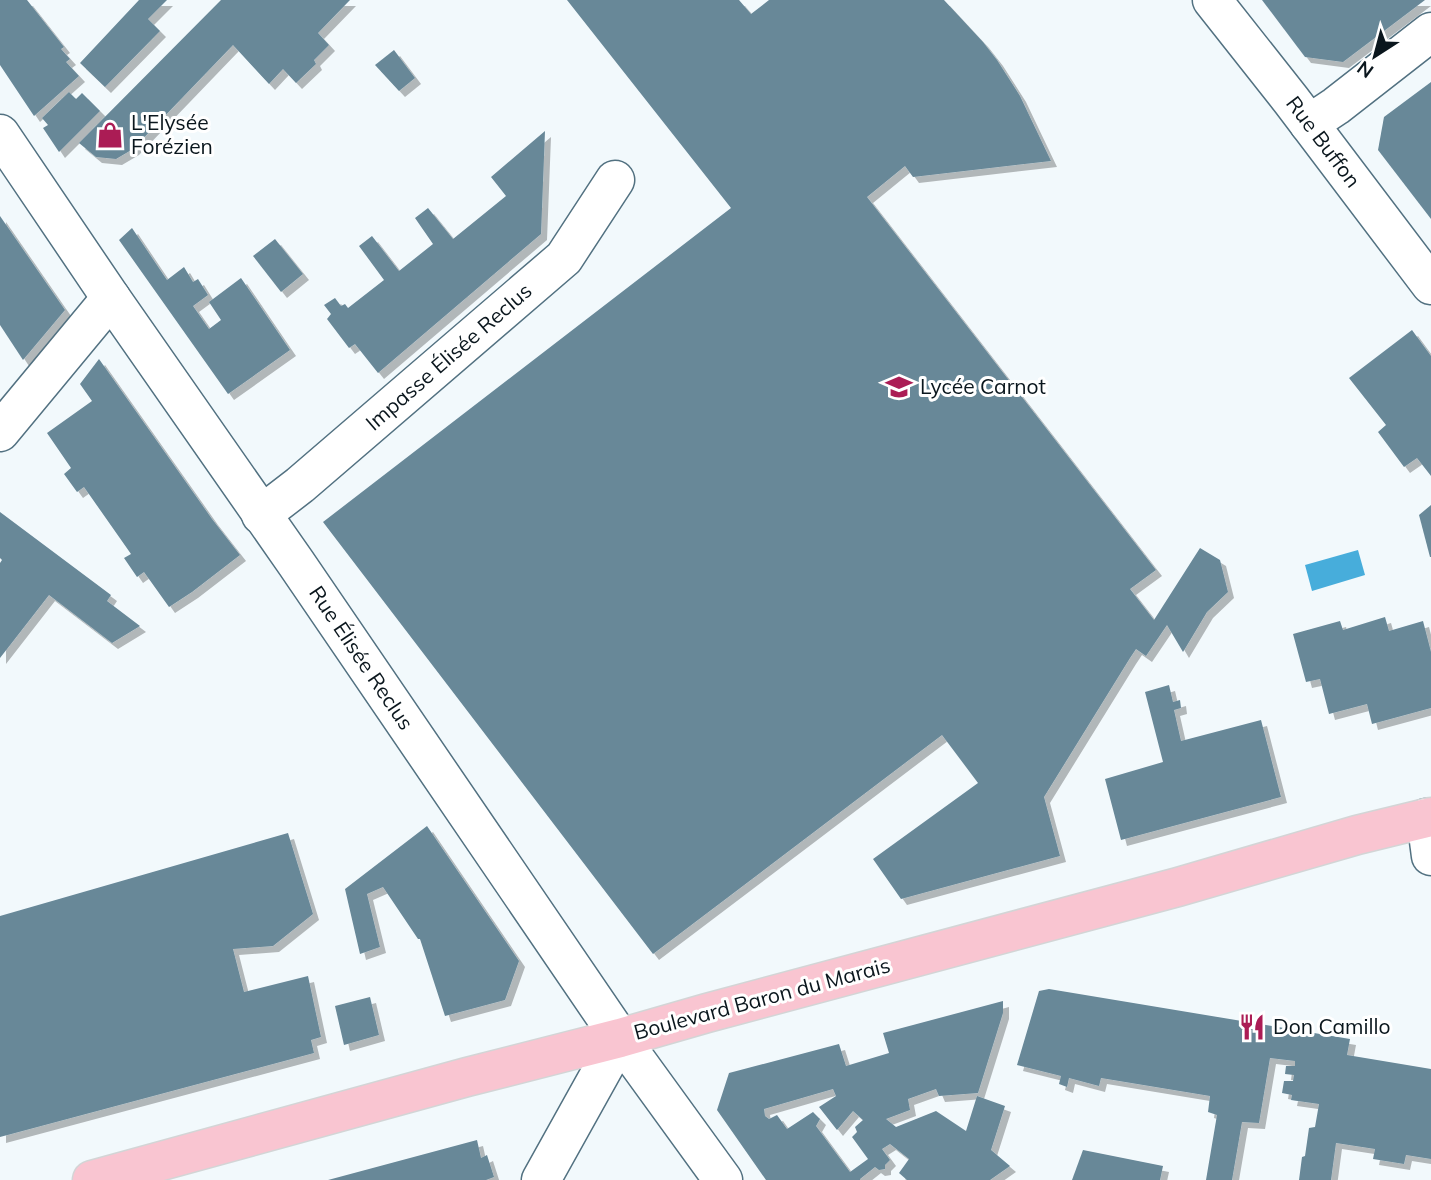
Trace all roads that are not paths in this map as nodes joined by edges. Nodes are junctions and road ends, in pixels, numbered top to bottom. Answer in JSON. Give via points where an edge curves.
{"nodes":[{"id":1,"x":1212,"y":0,"type":"edge"},
{"id":2,"x":1431,"y":32,"type":"edge"},
{"id":3,"x":1309,"y":124,"type":"junction"},
{"id":4,"x":0,"y":134,"type":"edge"},
{"id":5,"x":615,"y":180,"type":"dead end"},
{"id":6,"x":1431,"y":285,"type":"edge"},
{"id":7,"x":111,"y":298,"type":"junction"},
{"id":8,"x":0,"y":432,"type":"edge"},
{"id":9,"x":261,"y":516,"type":"junction"},
{"id":10,"x":1429,"y":817,"type":"edge"},
{"id":11,"x":1431,"y":856,"type":"edge"},
{"id":12,"x":620,"y":1038,"type":"junction"},
{"id":13,"x":92,"y":1180,"type":"edge"},
{"id":14,"x":541,"y":1180,"type":"edge"},
{"id":15,"x":723,"y":1180,"type":"edge"}],
"edges":[{"from":1,"to":3,"type":"street","name":"Rue Buffon"},
{"from":2,"to":3,"type":"street"},
{"from":3,"to":6,"type":"street","name":"Rue Buffon"},
{"from":4,"to":7,"type":"street","name":"Rue Élisée Reclus"},
{"from":5,"to":9,"type":"street","name":"Impasse Élisée Reclus","via":[[564,258]]},
{"from":7,"to":8,"type":"street"},
{"from":7,"to":9,"type":"street","name":"Rue Élisée Reclus"},
{"from":9,"to":12,"type":"street","name":"Rue Élisée Reclus"},
{"from":10,"to":11,"type":"street"},
{"from":10,"to":12,"type":"main road","name":"Boulevard Baron du Marais"},
{"from":12,"to":13,"type":"main road","name":"Boulevard Baron du Marais"},
{"from":12,"to":14,"type":"street"},
{"from":12,"to":15,"type":"street","name":"Rue Élisée Reclus"}]}
